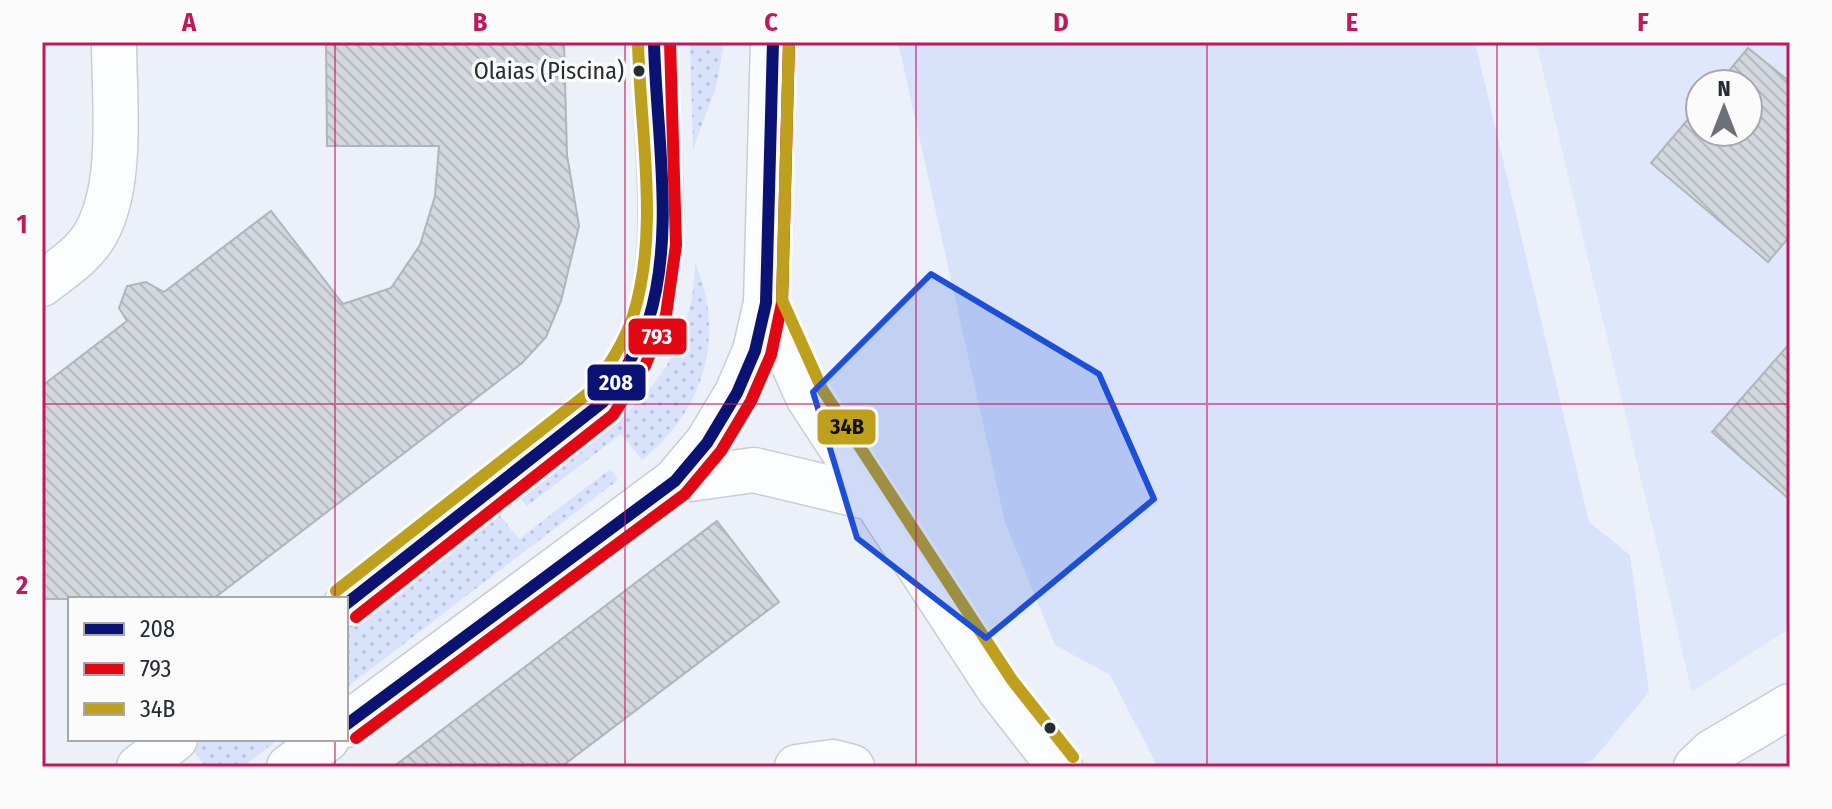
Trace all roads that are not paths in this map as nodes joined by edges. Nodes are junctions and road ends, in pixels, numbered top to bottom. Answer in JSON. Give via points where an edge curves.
{"nodes":[{"id":1,"x":114,"y":42,"type":"edge"},
{"id":2,"x":654,"y":42,"type":"edge"},
{"id":3,"x":773,"y":42,"type":"edge"},
{"id":4,"x":42,"y":284,"type":"edge"},
{"id":5,"x":766,"y":303,"type":"junction"},
{"id":6,"x":675,"y":481,"type":"junction"},
{"id":7,"x":875,"y":499,"type":"junction"},
{"id":8,"x":348,"y":602,"type":"edge"},
{"id":9,"x":1790,"y":706,"type":"edge"},
{"id":10,"x":348,"y":724,"type":"edge"},
{"id":11,"x":172,"y":741,"type":"edge"},
{"id":12,"x":324,"y":741,"type":"edge"},
{"id":13,"x":139,"y":767,"type":"edge"},
{"id":14,"x":289,"y":767,"type":"edge"},
{"id":15,"x":797,"y":767,"type":"edge"},
{"id":16,"x":852,"y":767,"type":"edge"},
{"id":17,"x":1060,"y":767,"type":"edge"},
{"id":18,"x":1696,"y":767,"type":"edge"}],
"edges":[{"from":1,"to":4,"type":"main road","via":[[113,171],[106,205],[97,232],[80,254]]},
{"from":2,"to":8,"type":"main road","via":[[662,214],[650,313],[629,365],[603,402]]},
{"from":3,"to":5,"type":"main road"},
{"from":5,"to":6,"type":"main road","via":[[755,351],[737,393],[707,443]]},
{"from":5,"to":7,"type":"main road","via":[[808,397]]},
{"from":6,"to":7,"type":"main road","via":[[754,470]]},
{"from":6,"to":10,"type":"main road"},
{"from":7,"to":17,"type":"main road","via":[[999,689]]},
{"from":9,"to":18,"type":"main road"},
{"from":11,"to":13,"type":"main road"},
{"from":12,"to":14,"type":"main road"},
{"from":15,"to":16,"type":"main road","via":[[833,762]]}]}
